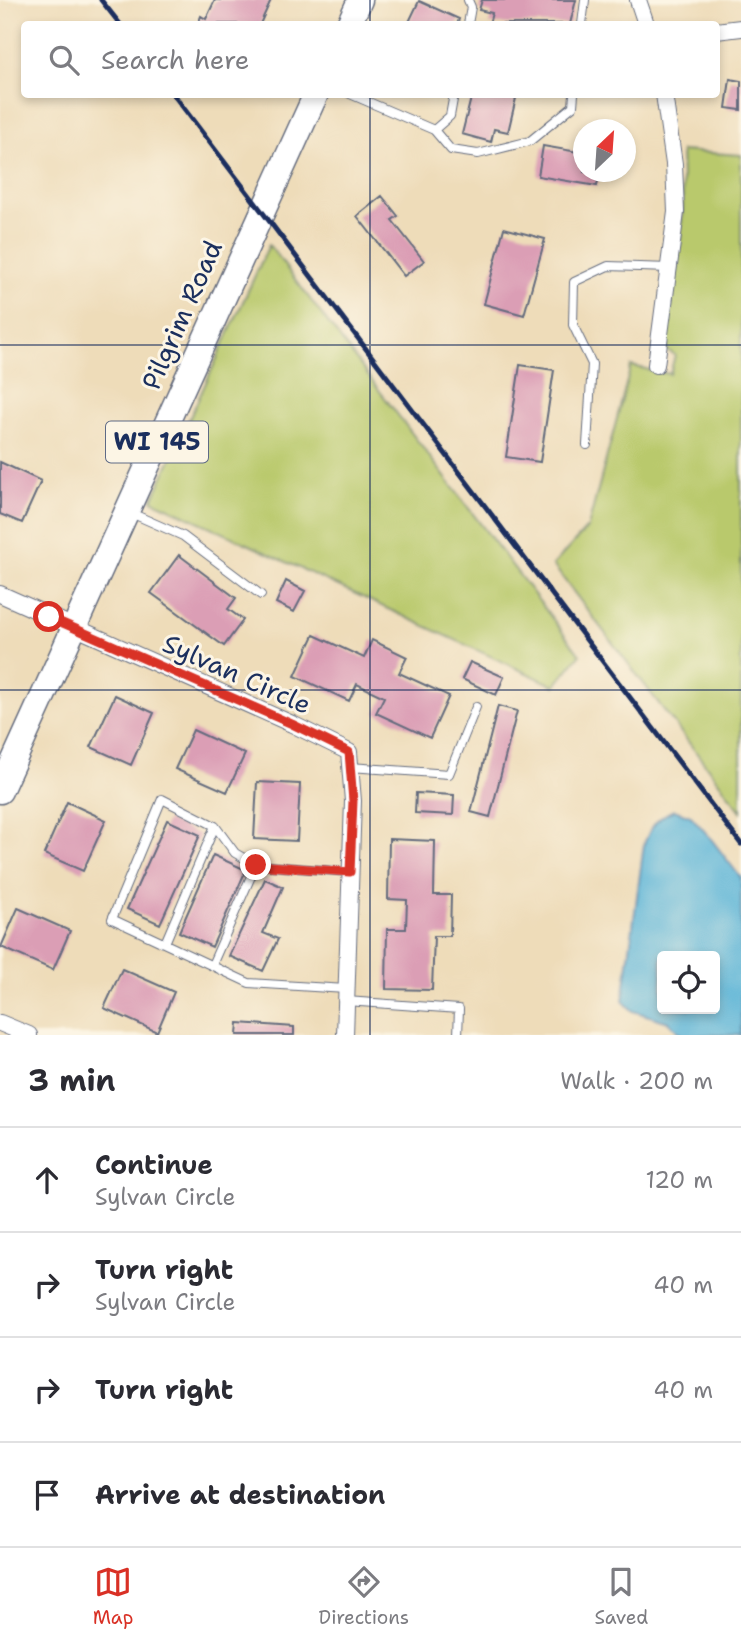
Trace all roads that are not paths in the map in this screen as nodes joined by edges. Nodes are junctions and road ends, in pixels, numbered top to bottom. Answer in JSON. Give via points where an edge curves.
{"nodes":[{"id":1,"x":360,"y":0,"type":"edge"},
{"id":2,"x":584,"y":0,"type":"edge"},
{"id":3,"x":638,"y":0,"type":"edge"},
{"id":4,"x":350,"y":21,"type":"edge"},
{"id":5,"x":582,"y":21,"type":"edge"},
{"id":6,"x":645,"y":21,"type":"edge"},
{"id":7,"x":741,"y":28,"type":"edge"},
{"id":8,"x":720,"y":31,"type":"edge"},
{"id":9,"x":314,"y":98,"type":"edge"},
{"id":10,"x":359,"y":98,"type":"edge"},
{"id":11,"x":453,"y":98,"type":"edge"},
{"id":12,"x":574,"y":98,"type":"edge"},
{"id":13,"x":665,"y":98,"type":"edge"},
{"id":14,"x":434,"y":130,"type":"junction"},
{"id":15,"x":670,"y":268,"type":"junction"},
{"id":16,"x":656,"y":365,"type":"dead end"},
{"id":17,"x":587,"y":445,"type":"dead end"},
{"id":18,"x":126,"y":511,"type":"junction"},
{"id":19,"x":0,"y":594,"type":"edge"},
{"id":20,"x":261,"y":595,"type":"dead end"},
{"id":21,"x":73,"y":628,"type":"junction"},
{"id":22,"x":476,"y":707,"type":"dead end"},
{"id":23,"x":350,"y":767,"type":"junction"},
{"id":24,"x":0,"y":791,"type":"edge"},
{"id":25,"x":215,"y":826,"type":"junction"},
{"id":26,"x":256,"y":865,"type":"junction"},
{"id":27,"x":350,"y":872,"type":"junction"},
{"id":28,"x":165,"y":943,"type":"junction"},
{"id":29,"x":212,"y":965,"type":"junction"},
{"id":30,"x":346,"y":995,"type":"junction"},
{"id":31,"x":0,"y":1023,"type":"edge"},
{"id":32,"x":29,"y":1035,"type":"edge"},
{"id":33,"x":345,"y":1035,"type":"edge"},
{"id":34,"x":458,"y":1035,"type":"edge"}],
"edges":[{"from":1,"to":4,"type":"main road"},
{"from":2,"to":5,"type":"lane"},
{"from":3,"to":6,"type":"street"},
{"from":7,"to":8,"type":"street"},
{"from":9,"to":18,"type":"main road","name":"Pilgrim Road","number":"WI 145"},
{"from":10,"to":14,"type":"lane"},
{"from":11,"to":14,"type":"lane","via":[[450,117]]},
{"from":12,"to":14,"type":"lane","via":[[573,106],[530,141],[478,154],[451,150]]},
{"from":13,"to":15,"type":"street","via":[[676,200]]},
{"from":15,"to":16,"type":"street"},
{"from":15,"to":17,"type":"lane","via":[[608,266],[574,282],[573,326],[592,364]]},
{"from":18,"to":20,"type":"lane","via":[[183,536]]},
{"from":18,"to":21,"type":"main road","name":"Pilgrim Road","number":"WI 145"},
{"from":19,"to":21,"type":"street","name":"Sylvan Circle"},
{"from":21,"to":23,"type":"street","name":"Sylvan Circle","via":[[349,752]]},
{"from":21,"to":24,"type":"main road","name":"Pilgrim Road","number":"WI 145"},
{"from":22,"to":23,"type":"lane","via":[[449,774]]},
{"from":23,"to":27,"type":"street"},
{"from":25,"to":26,"type":"lane","via":[[235,853]]},
{"from":25,"to":28,"type":"lane"},
{"from":25,"to":28,"type":"lane","via":[[162,799],[112,919]]},
{"from":26,"to":27,"type":"lane"},
{"from":26,"to":29,"type":"lane"},
{"from":27,"to":30,"type":"street"},
{"from":28,"to":29,"type":"lane"},
{"from":29,"to":30,"type":"lane","via":[[249,983]]},
{"from":30,"to":33,"type":"street"},
{"from":30,"to":34,"type":"lane","via":[[459,1009]]},
{"from":31,"to":32,"type":"street"}]}
